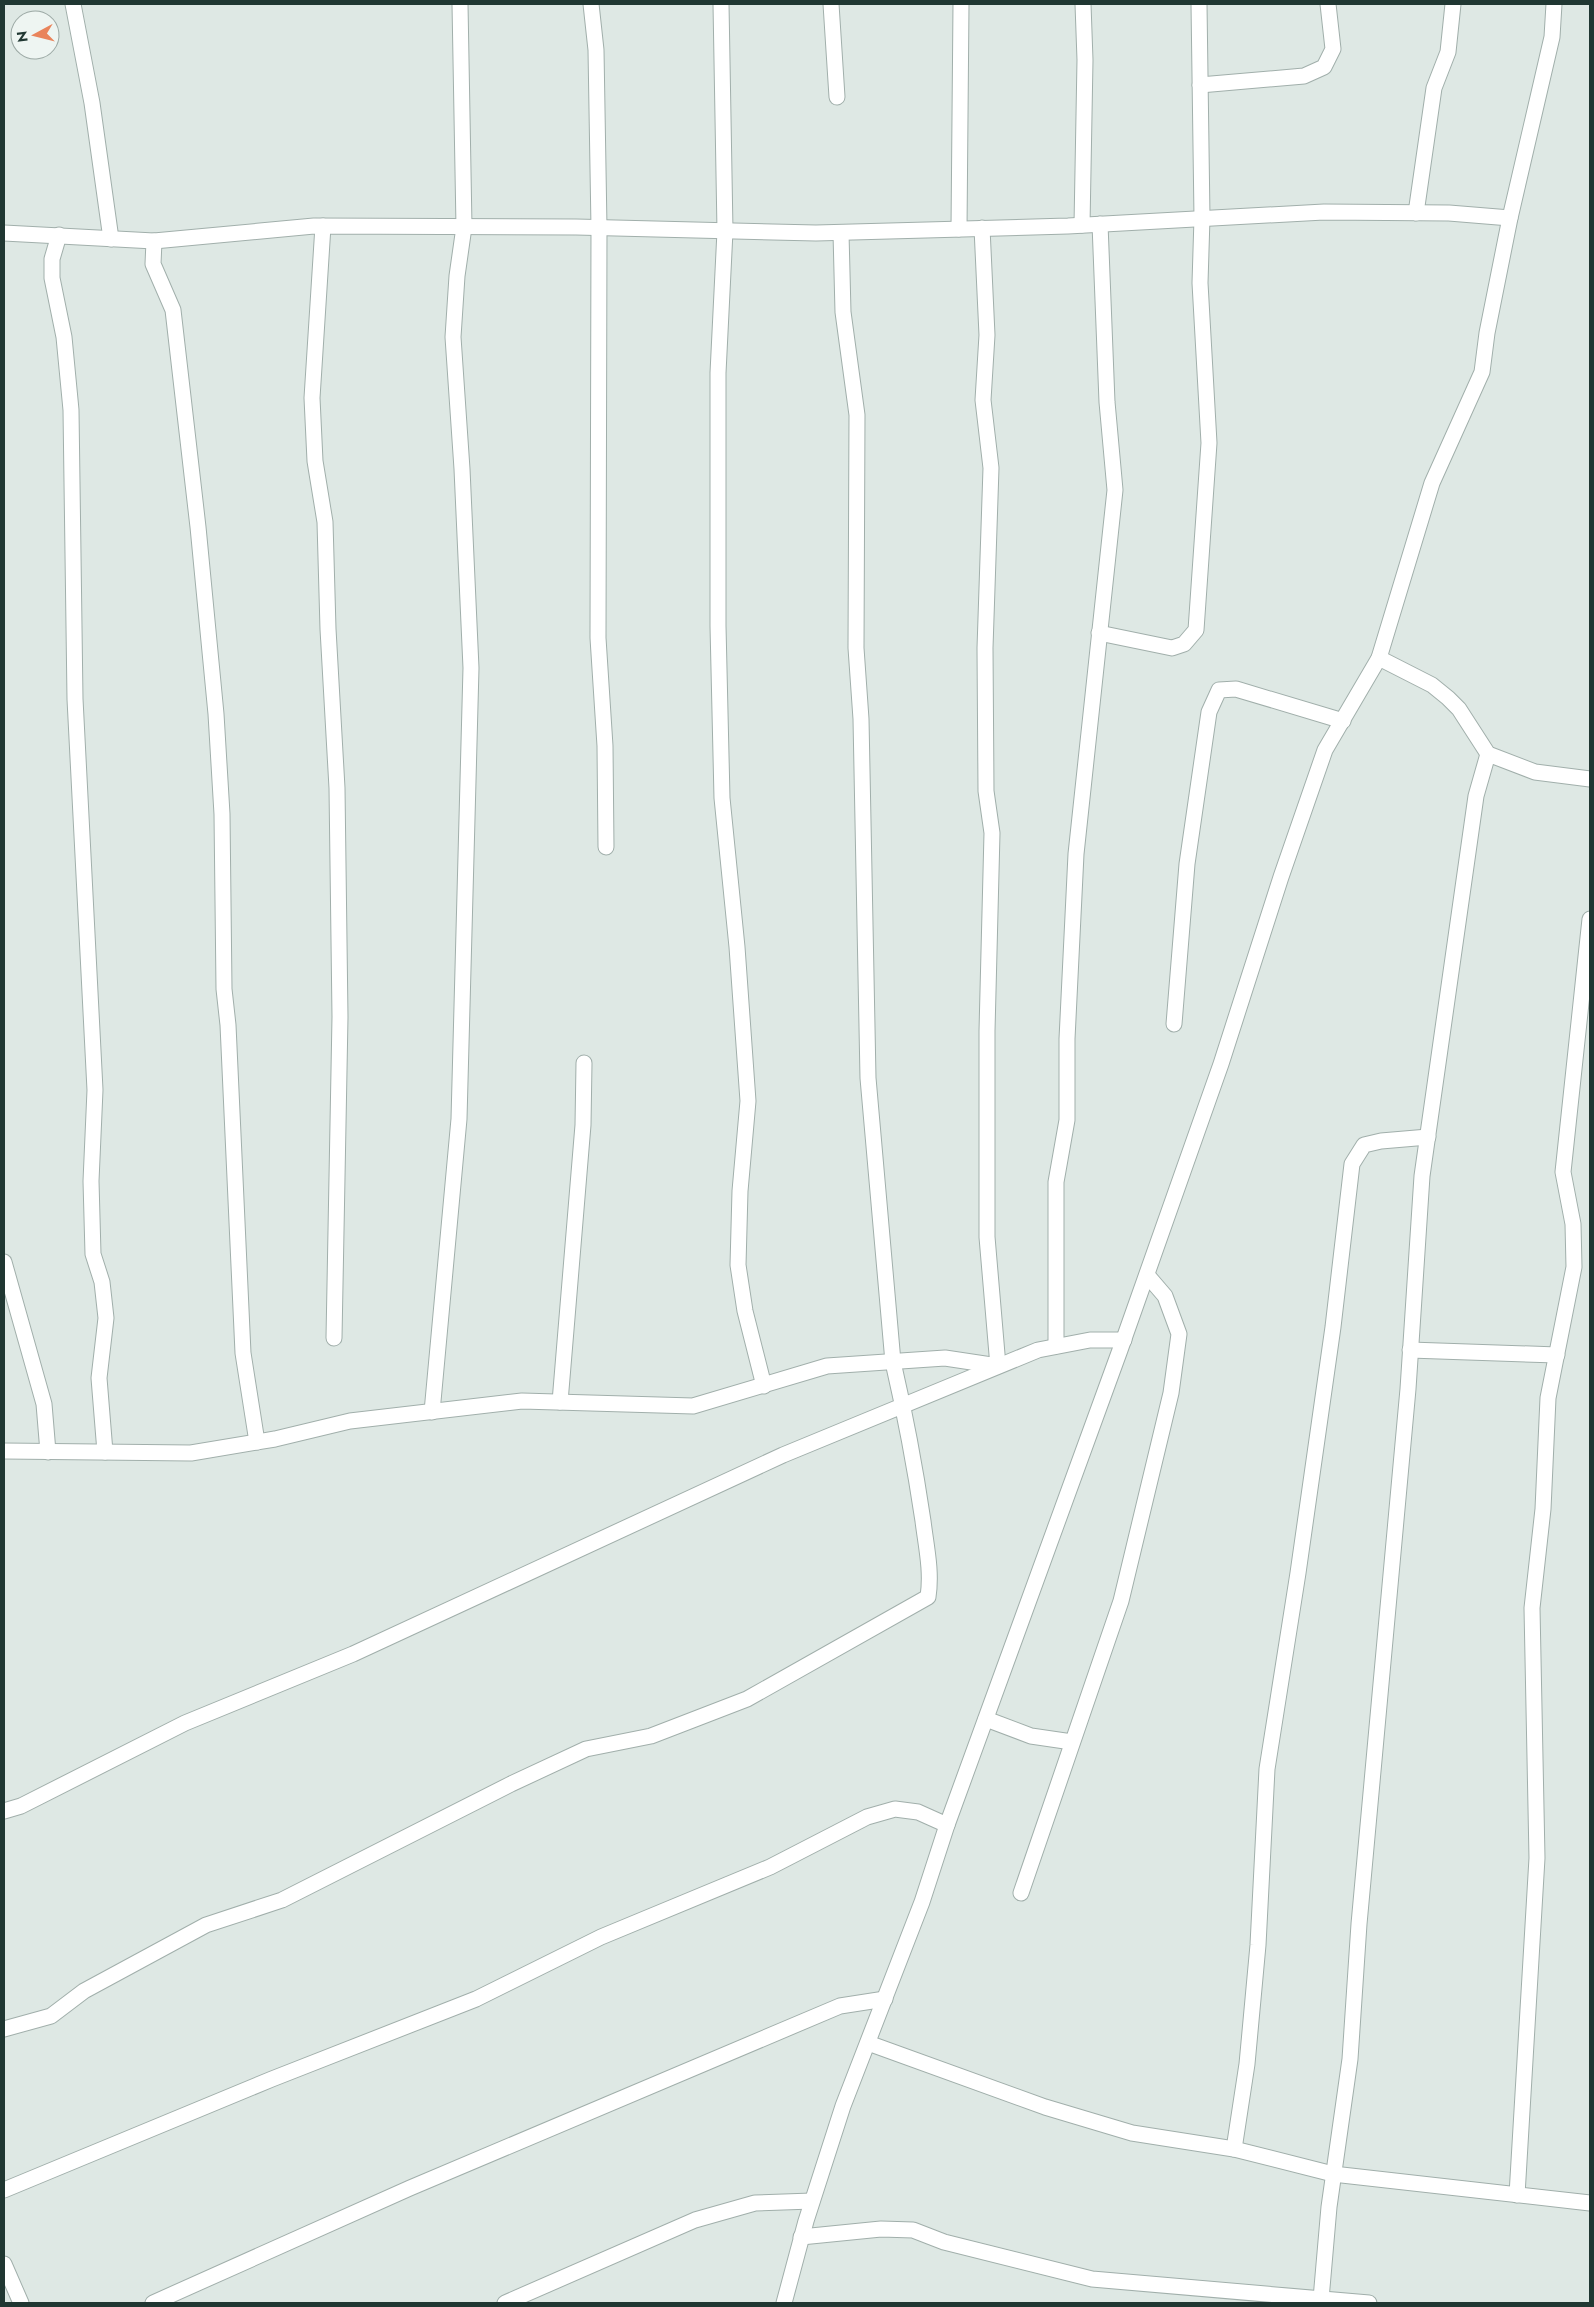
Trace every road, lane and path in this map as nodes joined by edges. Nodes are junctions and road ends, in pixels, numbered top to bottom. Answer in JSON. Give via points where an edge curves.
{"nodes":[{"id":1,"x":73,"y":4,"type":"edge"},
{"id":2,"x":460,"y":4,"type":"edge"},
{"id":3,"x":591,"y":4,"type":"edge"},
{"id":4,"x":721,"y":4,"type":"edge"},
{"id":5,"x":831,"y":4,"type":"edge"},
{"id":6,"x":960,"y":4,"type":"edge"},
{"id":7,"x":1083,"y":4,"type":"edge"},
{"id":8,"x":1199,"y":4,"type":"edge"},
{"id":9,"x":1328,"y":4,"type":"edge"},
{"id":10,"x":1453,"y":4,"type":"edge"},
{"id":11,"x":1554,"y":4,"type":"edge"},
{"id":12,"x":1200,"y":85,"type":"junction"},
{"id":13,"x":837,"y":96,"type":"dead end"},
{"id":14,"x":1416,"y":213,"type":"junction"},
{"id":15,"x":1202,"y":218,"type":"junction"},
{"id":16,"x":1510,"y":218,"type":"junction"},
{"id":17,"x":1100,"y":224,"type":"junction"},
{"id":18,"x":1082,"y":225,"type":"junction"},
{"id":19,"x":323,"y":226,"type":"junction"},
{"id":20,"x":464,"y":227,"type":"junction"},
{"id":21,"x":599,"y":228,"type":"junction"},
{"id":22,"x":982,"y":228,"type":"junction"},
{"id":23,"x":959,"y":229,"type":"junction"},
{"id":24,"x":725,"y":231,"type":"junction"},
{"id":25,"x":4,"y":232,"type":"edge"},
{"id":26,"x":841,"y":232,"type":"junction"},
{"id":27,"x":59,"y":236,"type":"junction"},
{"id":28,"x":111,"y":239,"type":"junction"},
{"id":29,"x":154,"y":241,"type":"junction"},
{"id":30,"x":1099,"y":634,"type":"junction"},
{"id":31,"x":1379,"y":658,"type":"junction"},
{"id":32,"x":1343,"y":721,"type":"junction"},
{"id":33,"x":1488,"y":754,"type":"junction"},
{"id":34,"x":1590,"y":779,"type":"edge"},
{"id":35,"x":606,"y":847,"type":"dead end"},
{"id":36,"x":1590,"y":919,"type":"edge"},
{"id":37,"x":1174,"y":1024,"type":"dead end"},
{"id":38,"x":584,"y":1063,"type":"dead end"},
{"id":39,"x":1428,"y":1137,"type":"junction"},
{"id":40,"x":4,"y":1262,"type":"edge"},
{"id":41,"x":1147,"y":1275,"type":"junction"},
{"id":42,"x":334,"y":1338,"type":"dead end"},
{"id":43,"x":1124,"y":1340,"type":"junction"},
{"id":44,"x":1056,"y":1346,"type":"junction"},
{"id":45,"x":1410,"y":1350,"type":"junction"},
{"id":46,"x":1557,"y":1355,"type":"junction"},
{"id":47,"x":893,"y":1362,"type":"junction"},
{"id":48,"x":998,"y":1366,"type":"junction"},
{"id":49,"x":764,"y":1386,"type":"junction"},
{"id":50,"x":560,"y":1402,"type":"junction"},
{"id":51,"x":903,"y":1405,"type":"junction"},
{"id":52,"x":432,"y":1412,"type":"junction"},
{"id":53,"x":257,"y":1442,"type":"junction"},
{"id":54,"x":4,"y":1451,"type":"edge"},
{"id":55,"x":48,"y":1452,"type":"junction"},
{"id":56,"x":105,"y":1452,"type":"junction"},
{"id":57,"x":986,"y":1719,"type":"junction"},
{"id":58,"x":1072,"y":1742,"type":"junction"},
{"id":59,"x":4,"y":1811,"type":"edge"},
{"id":60,"x":947,"y":1825,"type":"junction"},
{"id":61,"x":1021,"y":1893,"type":"dead end"},
{"id":62,"x":885,"y":1999,"type":"junction"},
{"id":63,"x":4,"y":2029,"type":"edge"},
{"id":64,"x":868,"y":2043,"type":"junction"},
{"id":65,"x":1234,"y":2149,"type":"junction"},
{"id":66,"x":1333,"y":2174,"type":"junction"},
{"id":67,"x":4,"y":2190,"type":"edge"},
{"id":68,"x":1517,"y":2195,"type":"junction"},
{"id":69,"x":812,"y":2201,"type":"junction"},
{"id":70,"x":1590,"y":2204,"type":"edge"},
{"id":71,"x":801,"y":2237,"type":"junction"},
{"id":72,"x":4,"y":2264,"type":"edge"},
{"id":73,"x":1321,"y":2299,"type":"junction"},
{"id":74,"x":21,"y":2303,"type":"edge"},
{"id":75,"x":153,"y":2303,"type":"edge"},
{"id":76,"x":506,"y":2303,"type":"edge"},
{"id":77,"x":784,"y":2303,"type":"edge"},
{"id":78,"x":1369,"y":2303,"type":"edge"}],
"edges":[{"from":1,"to":28,"type":"street","via":[[92,104]]},
{"from":2,"to":20,"type":"street"},
{"from":3,"to":21,"type":"street","via":[[596,50]]},
{"from":4,"to":24,"type":"street"},
{"from":5,"to":13,"type":"street"},
{"from":6,"to":23,"type":"street"},
{"from":7,"to":18,"type":"street"},
{"from":8,"to":12,"type":"street"},
{"from":9,"to":12,"type":"street","via":[[1333,49],[1324,67],[1304,76]]},
{"from":10,"to":14,"type":"street","via":[[1448,52],[1434,88]]},
{"from":11,"to":16,"type":"street","via":[[1552,37]]},
{"from":12,"to":15,"type":"street"},
{"from":14,"to":15,"type":"street","via":[[1324,212]]},
{"from":14,"to":16,"type":"street"},
{"from":15,"to":17,"type":"street"},
{"from":15,"to":30,"type":"street","via":[[1200,284],[1209,443],[1196,630],[1184,644],[1172,648]]},
{"from":16,"to":31,"type":"street","via":[[1482,372],[1432,483]]},
{"from":17,"to":18,"type":"street"},
{"from":17,"to":30,"type":"street","via":[[1107,402],[1115,490]]},
{"from":18,"to":22,"type":"street"},
{"from":19,"to":20,"type":"street"},
{"from":19,"to":29,"type":"street"},
{"from":19,"to":42,"type":"street","via":[[312,398],[315,461],[325,522],[337,788],[340,1017]]},
{"from":20,"to":21,"type":"street"},
{"from":20,"to":52,"type":"street","via":[[453,337],[471,668],[459,1118]]},
{"from":21,"to":24,"type":"street"},
{"from":21,"to":35,"type":"street","via":[[598,638],[605,746]]},
{"from":22,"to":23,"type":"street"},
{"from":22,"to":48,"type":"street","via":[[987,335],[983,400],[991,468],[985,648],[986,791],[992,833],[987,1031],[987,1237]]},
{"from":23,"to":26,"type":"street"},
{"from":24,"to":26,"type":"street"},
{"from":24,"to":49,"type":"street","via":[[718,373],[722,798],[748,1101],[740,1191],[738,1265],[745,1311]]},
{"from":25,"to":27,"type":"street"},
{"from":26,"to":47,"type":"street","via":[[843,312],[858,414],[856,648],[861,719],[868,1078]]},
{"from":27,"to":28,"type":"street"},
{"from":27,"to":56,"type":"street","via":[[52,259],[52,278],[64,336],[72,410],[75,699],[95,1090],[91,1181],[93,1254],[102,1282],[106,1318],[99,1378]]},
{"from":28,"to":29,"type":"street"},
{"from":29,"to":53,"type":"street","via":[[153,264],[174,310],[216,714],[222,814],[224,989],[243,1354]]},
{"from":30,"to":44,"type":"street","via":[[1076,854],[1067,1039],[1068,1120],[1056,1182]]},
{"from":31,"to":32,"type":"street"},
{"from":31,"to":33,"type":"street","via":[[1432,685],[1448,698],[1459,709]]},
{"from":32,"to":37,"type":"street","via":[[1236,689],[1219,690],[1209,712],[1186,864]]},
{"from":32,"to":41,"type":"street","via":[[1326,750],[1281,877],[1221,1064]]},
{"from":33,"to":34,"type":"street","via":[[1534,772]]},
{"from":33,"to":39,"type":"street","via":[[1476,796]]},
{"from":36,"to":46,"type":"street","via":[[1563,1172],[1573,1224],[1574,1267]]},
{"from":38,"to":50,"type":"street","via":[[583,1124]]},
{"from":39,"to":45,"type":"street","via":[[1422,1176]]},
{"from":39,"to":65,"type":"street","via":[[1364,1145],[1352,1164],[1331,1347],[1267,1769],[1258,1945],[1247,2064]]},
{"from":40,"to":55,"type":"street","via":[[44,1404]]},
{"from":41,"to":43,"type":"street"},
{"from":41,"to":58,"type":"street","via":[[1165,1296],[1179,1334],[1171,1393],[1120,1601]]},
{"from":43,"to":44,"type":"street","via":[[1090,1340]]},
{"from":43,"to":57,"type":"street"},
{"from":44,"to":48,"type":"street"},
{"from":45,"to":46,"type":"street"},
{"from":45,"to":66,"type":"street","via":[[1350,2059]]},
{"from":46,"to":68,"type":"street","via":[[1548,1398],[1543,1509],[1532,1608],[1537,1858]]},
{"from":47,"to":48,"type":"street","via":[[946,1358]]},
{"from":47,"to":49,"type":"street","via":[[827,1366]]},
{"from":47,"to":51,"type":"street"},
{"from":48,"to":51,"type":"street"},
{"from":49,"to":50,"type":"street","via":[[693,1406]]},
{"from":50,"to":52,"type":"street","via":[[522,1401]]},
{"from":51,"to":59,"type":"street","via":[[783,1455],[353,1654],[185,1724]]},
{"from":51,"to":63,"type":"street","via":[[931,1579],[928,1597],[746,1699],[650,1736],[586,1749],[282,1900],[206,1925],[84,1991],[51,2016]]},
{"from":52,"to":53,"type":"street","via":[[350,1421]]},
{"from":53,"to":56,"type":"street","via":[[191,1453]]},
{"from":54,"to":55,"type":"street"},
{"from":55,"to":56,"type":"street"},
{"from":57,"to":58,"type":"street","via":[[1031,1736]]},
{"from":57,"to":60,"type":"street"},
{"from":58,"to":61,"type":"street"},
{"from":60,"to":62,"type":"street"},
{"from":60,"to":67,"type":"street","via":[[918,1812],[895,1808],[867,1817],[770,1867],[601,1937],[476,1999],[263,2082]]},
{"from":62,"to":64,"type":"street"},
{"from":62,"to":75,"type":"street","via":[[840,2006],[410,2188]]},
{"from":64,"to":65,"type":"street","via":[[1045,2107],[1132,2132]]},
{"from":64,"to":69,"type":"street","via":[[843,2106]]},
{"from":65,"to":66,"type":"street"},
{"from":66,"to":68,"type":"street"},
{"from":66,"to":73,"type":"street"},
{"from":68,"to":70,"type":"street"},
{"from":69,"to":71,"type":"street"},
{"from":69,"to":76,"type":"street","via":[[755,2203],[695,2220]]},
{"from":71,"to":73,"type":"street","via":[[881,2229],[913,2230],[944,2242],[1092,2279]]},
{"from":71,"to":77,"type":"street"},
{"from":72,"to":74,"type":"street"},
{"from":73,"to":78,"type":"street"}]}
